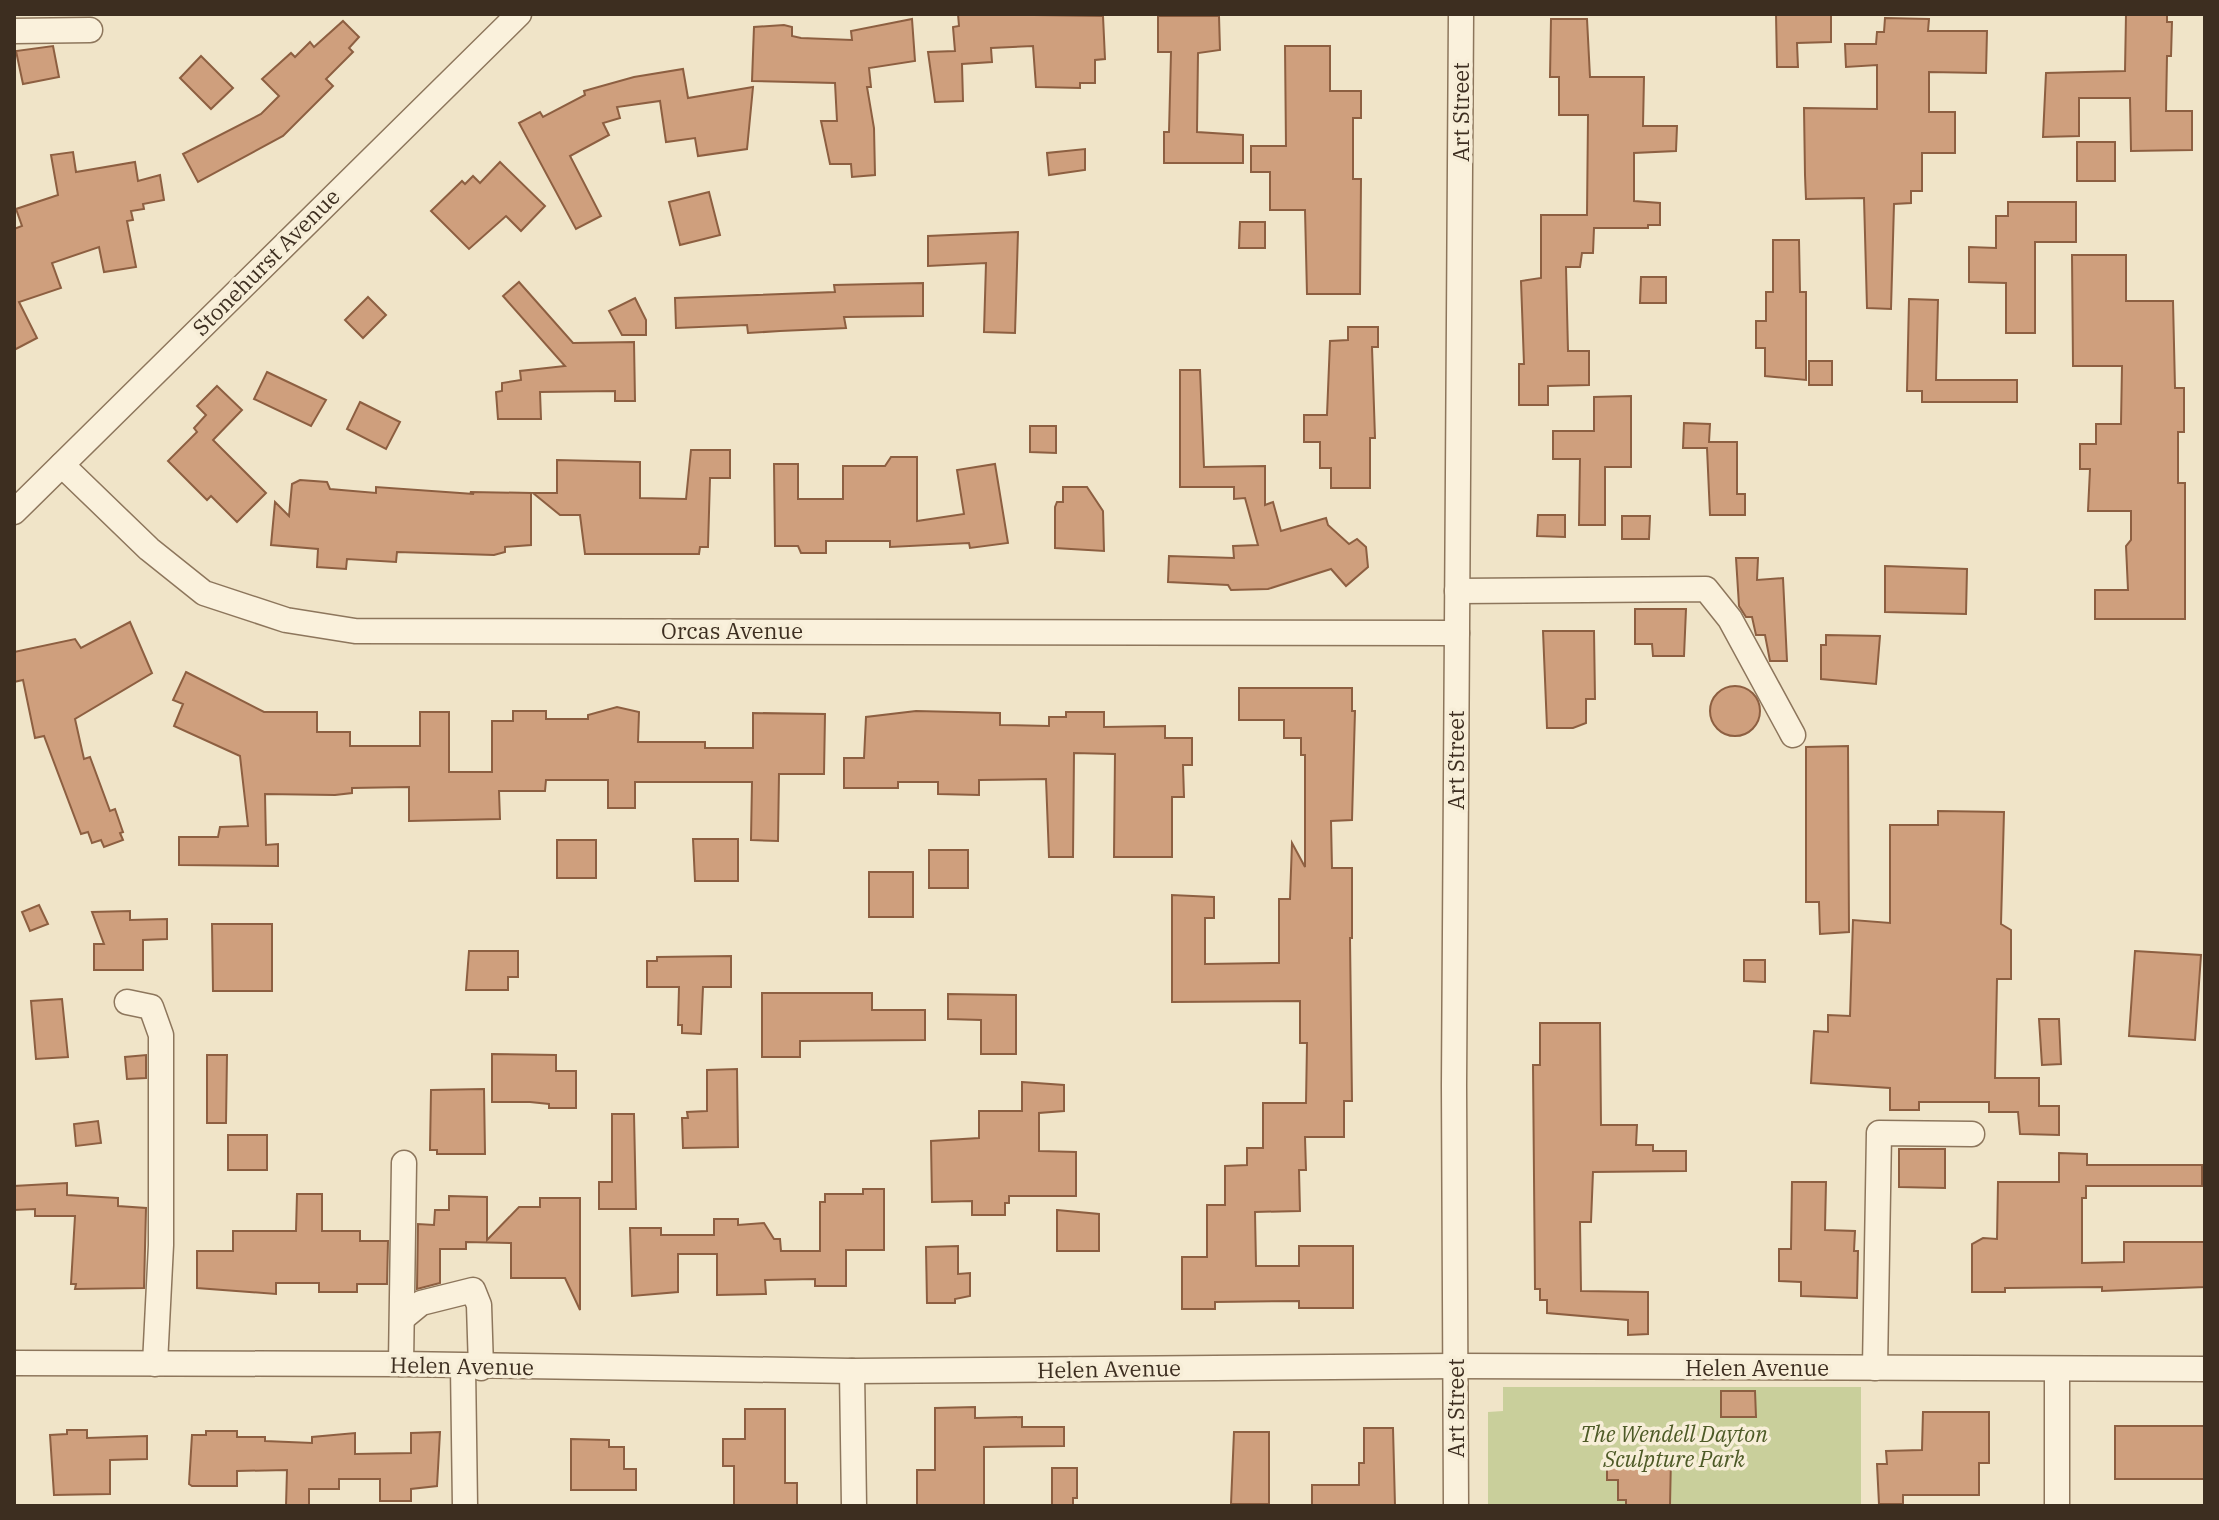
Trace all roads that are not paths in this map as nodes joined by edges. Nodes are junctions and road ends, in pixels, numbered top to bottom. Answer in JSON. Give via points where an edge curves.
{"nodes":[{"id":1,"x":519,"y":14,"type":"edge"},
{"id":2,"x":1461,"y":14,"type":"edge"},
{"id":3,"x":90,"y":30,"type":"dead end"},
{"id":4,"x":14,"y":31,"type":"edge"},
{"id":5,"x":62,"y":465,"type":"junction"},
{"id":6,"x":14,"y":512,"type":"edge"},
{"id":7,"x":1457,"y":591,"type":"junction"},
{"id":8,"x":1457,"y":633,"type":"junction"},
{"id":9,"x":1793,"y":735,"type":"dead end"},
{"id":10,"x":127,"y":1002,"type":"dead end"},
{"id":11,"x":1972,"y":1134,"type":"dead end"},
{"id":12,"x":404,"y":1163,"type":"dead end"},
{"id":13,"x":404,"y":1317,"type":"junction"},
{"id":14,"x":14,"y":1363,"type":"edge"},
{"id":15,"x":155,"y":1364,"type":"junction"},
{"id":16,"x":401,"y":1364,"type":"junction"},
{"id":17,"x":1456,"y":1366,"type":"junction"},
{"id":18,"x":472,"y":1367,"type":"junction"},
{"id":19,"x":1875,"y":1368,"type":"junction"},
{"id":20,"x":2057,"y":1369,"type":"junction"},
{"id":21,"x":2205,"y":1369,"type":"edge"},
{"id":22,"x":852,"y":1371,"type":"junction"},
{"id":23,"x":465,"y":1506,"type":"edge"},
{"id":24,"x":854,"y":1506,"type":"edge"},
{"id":25,"x":1456,"y":1506,"type":"edge"},
{"id":26,"x":2057,"y":1506,"type":"edge"}],
"edges":[{"from":1,"to":5,"type":"street","name":"Stonehurst Avenue"},
{"from":2,"to":7,"type":"street","name":"Art Street"},
{"from":3,"to":4,"type":"street"},
{"from":5,"to":6,"type":"street","name":"Stonehurst Avenue"},
{"from":5,"to":8,"type":"street","name":"Orcas Avenue","via":[[149,549],[204,593],[286,620],[355,631]]},
{"from":7,"to":8,"type":"street","name":"Art Street"},
{"from":7,"to":9,"type":"street","via":[[1706,589],[1730,619]]},
{"from":8,"to":17,"type":"street","name":"Art Street"},
{"from":10,"to":15,"type":"street","via":[[151,1007],[161,1035]]},
{"from":11,"to":19,"type":"street","via":[[1879,1133]]},
{"from":12,"to":13,"type":"street"},
{"from":13,"to":16,"type":"street"},
{"from":13,"to":18,"type":"street","via":[[421,1303],[473,1290],[479,1305]]},
{"from":14,"to":15,"type":"street","name":"Helen Avenue"},
{"from":15,"to":16,"type":"street","name":"Helen Avenue"},
{"from":16,"to":18,"type":"street","name":"Helen Avenue"},
{"from":17,"to":19,"type":"street","name":"Helen Avenue"},
{"from":17,"to":22,"type":"street","name":"Helen Avenue"},
{"from":17,"to":25,"type":"street","name":"Art Street"},
{"from":18,"to":22,"type":"street","name":"Helen Avenue"},
{"from":18,"to":23,"type":"street"},
{"from":19,"to":20,"type":"street","name":"Helen Avenue"},
{"from":20,"to":21,"type":"street","name":"Helen Avenue"},
{"from":20,"to":26,"type":"street"},
{"from":22,"to":24,"type":"street"}]}
